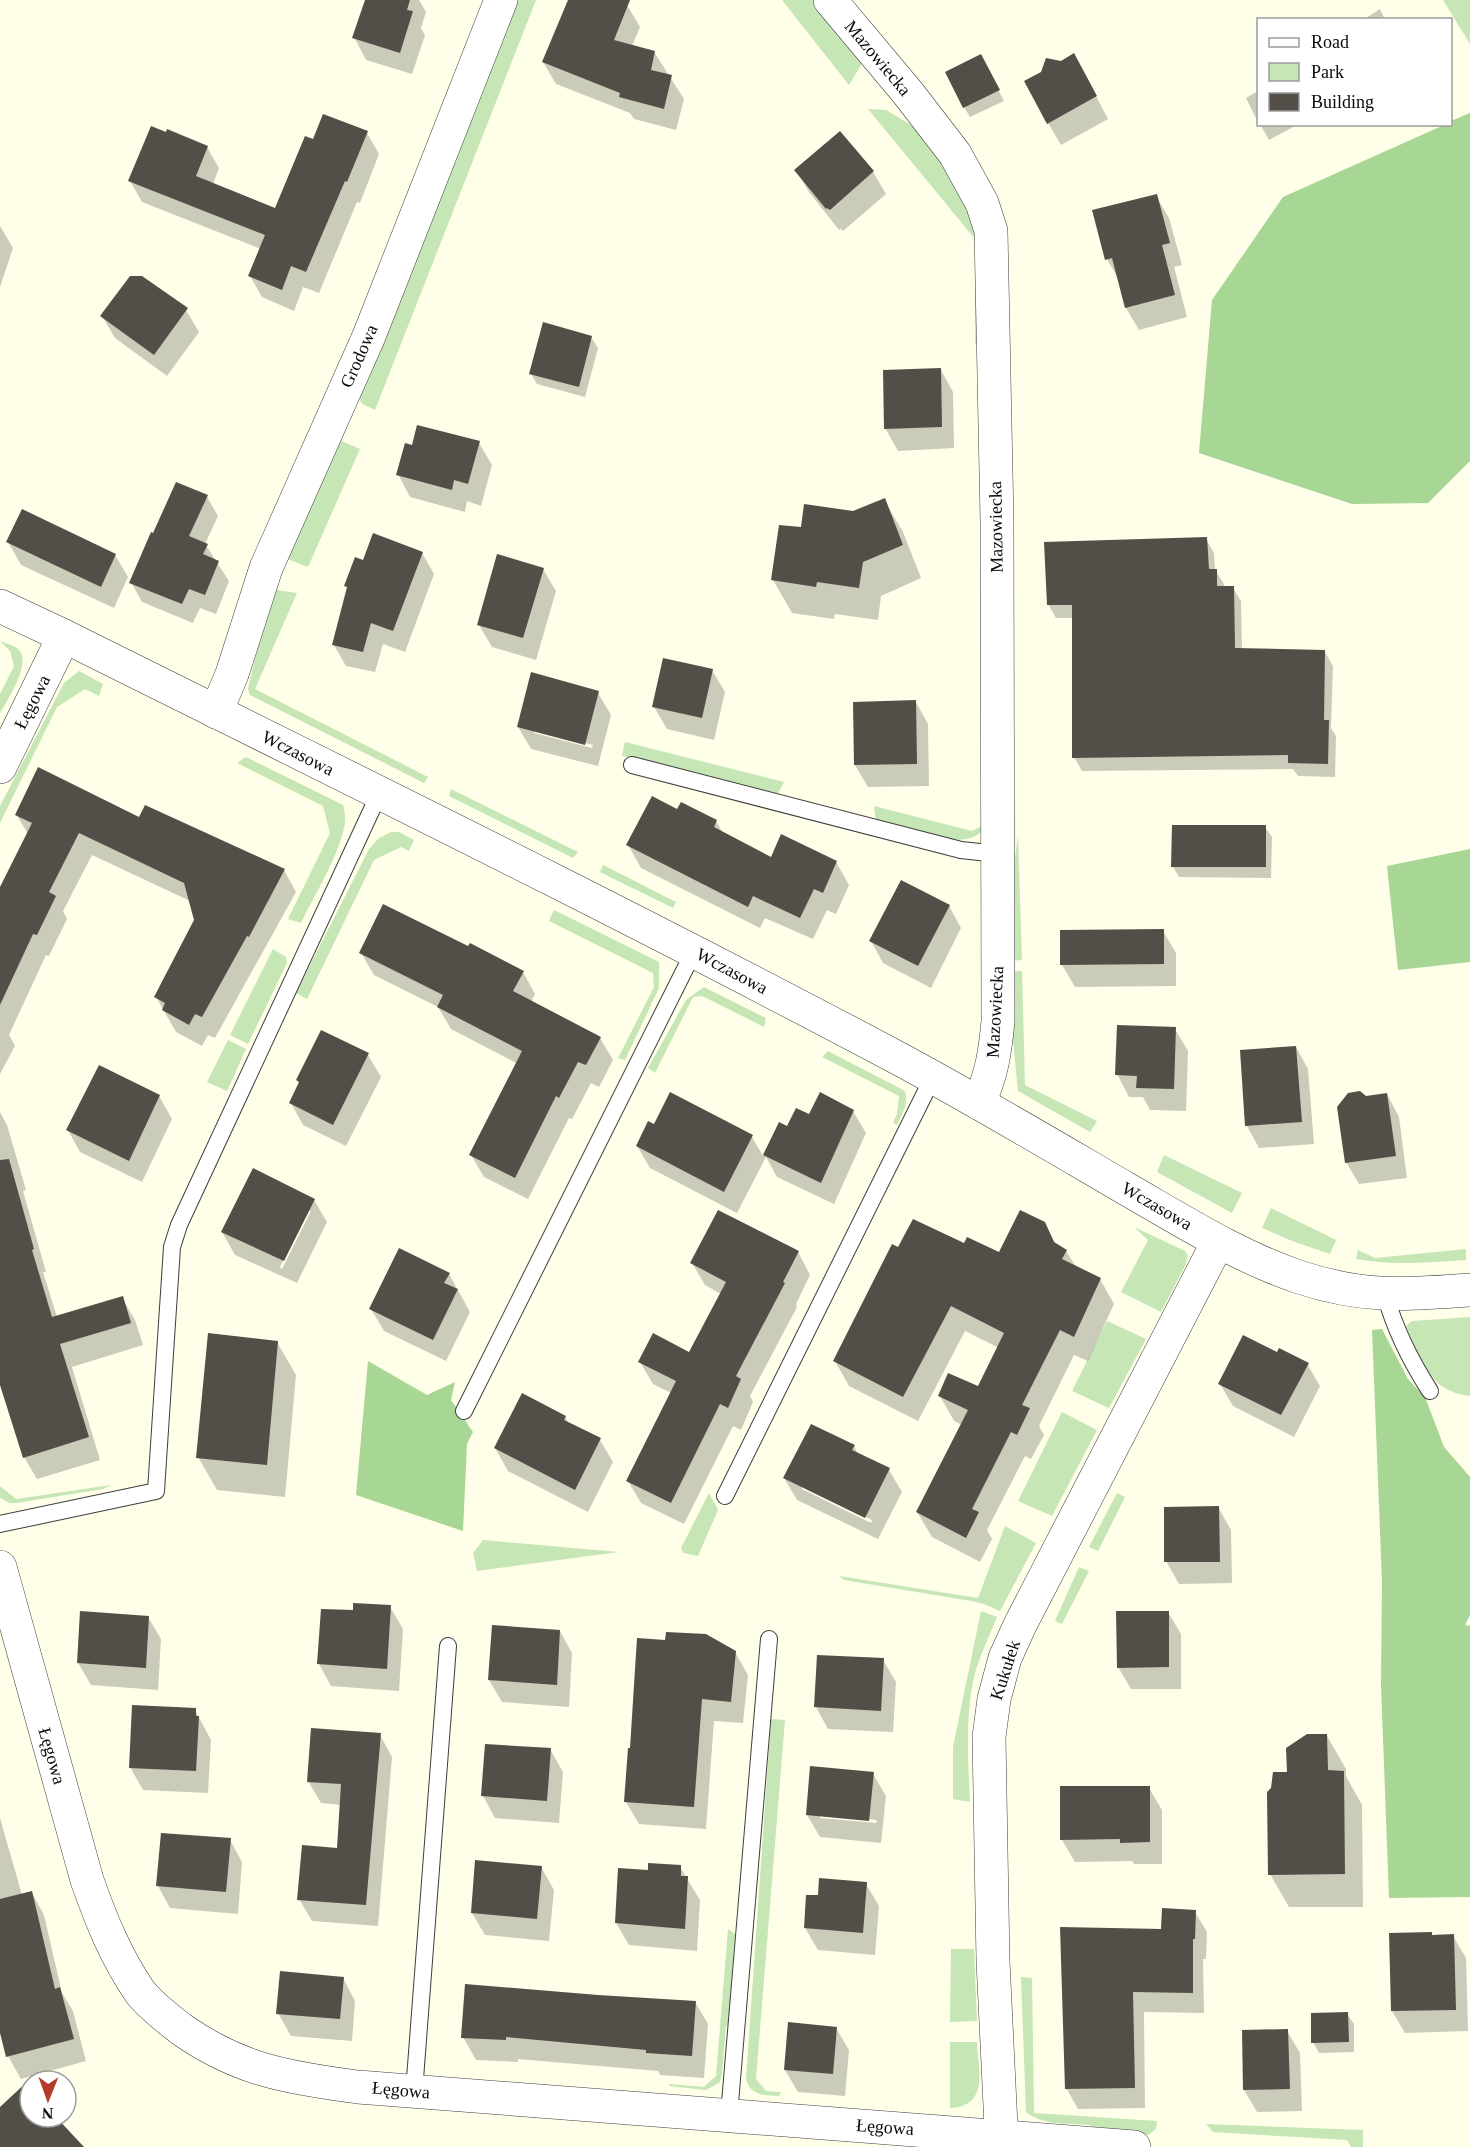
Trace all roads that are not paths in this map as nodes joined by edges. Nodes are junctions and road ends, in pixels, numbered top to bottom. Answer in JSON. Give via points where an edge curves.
{"nodes":[{"id":1,"x":501,"y":0,"type":"edge"},
{"id":2,"x":830,"y":0,"type":"edge"},
{"id":3,"x":0,"y":606,"type":"edge"},
{"id":4,"x":64,"y":636,"type":"junction"},
{"id":5,"x":216,"y":712,"type":"junction"},
{"id":6,"x":632,"y":765,"type":"dead end"},
{"id":7,"x":0,"y":766,"type":"edge"},
{"id":8,"x":379,"y":794,"type":"junction"},
{"id":9,"x":998,"y":854,"type":"junction"},
{"id":10,"x":694,"y":951,"type":"junction"},
{"id":11,"x":933,"y":1077,"type":"junction"},
{"id":12,"x":979,"y":1103,"type":"junction"},
{"id":13,"x":1218,"y":1242,"type":"junction"},
{"id":14,"x":1470,"y":1290,"type":"edge"},
{"id":15,"x":1385,"y":1294,"type":"junction"},
{"id":16,"x":1430,"y":1391,"type":"dead end"},
{"id":17,"x":464,"y":1411,"type":"dead end"},
{"id":18,"x":725,"y":1496,"type":"dead end"},
{"id":19,"x":0,"y":1524,"type":"edge"},
{"id":20,"x":0,"y":1568,"type":"edge"},
{"id":21,"x":769,"y":1639,"type":"dead end"},
{"id":22,"x":448,"y":1646,"type":"dead end"},
{"id":23,"x":414,"y":2092,"type":"junction"},
{"id":24,"x":729,"y":2115,"type":"junction"},
{"id":25,"x":1001,"y":2141,"type":"edge"},
{"id":26,"x":1134,"y":2147,"type":"edge"}],
"edges":[{"from":1,"to":5,"type":"street","name":"Grodowa","via":[[373,325],[266,568]]},
{"from":2,"to":9,"type":"street","name":"Mazowiecka","via":[[955,154],[982,203],[991,231]]},
{"from":3,"to":4,"type":"street","name":"Wczasowa"},
{"from":4,"to":5,"type":"street","name":"Wczasowa"},
{"from":4,"to":7,"type":"street","name":"Łęgowa"},
{"from":5,"to":8,"type":"street","name":"Wczasowa"},
{"from":6,"to":9,"type":"lane","via":[[961,850]]},
{"from":8,"to":10,"type":"street","name":"Wczasowa"},
{"from":8,"to":19,"type":"lane","via":[[179,1225],[172,1247],[156,1491]]},
{"from":9,"to":12,"type":"street","name":"Mazowiecka","via":[[998,1021],[990,1079]]},
{"from":10,"to":11,"type":"street","name":"Wczasowa"},
{"from":10,"to":17,"type":"lane"},
{"from":11,"to":12,"type":"street","name":"Wczasowa"},
{"from":11,"to":18,"type":"lane"},
{"from":12,"to":13,"type":"street","name":"Wczasowa"},
{"from":13,"to":15,"type":"street","name":"Wczasowa","via":[[1330,1287]]},
{"from":13,"to":25,"type":"street","name":"Kukułek","via":[[1020,1625],[1005,1658],[994,1699],[989,1793]]},
{"from":14,"to":15,"type":"street","name":"Wczasowa"},
{"from":15,"to":16,"type":"lane","via":[[1409,1359]]},
{"from":20,"to":23,"type":"street","name":"Łęgowa","via":[[87,1880],[103,1926],[142,1994],[168,2019],[228,2058],[307,2080]]},
{"from":21,"to":24,"type":"lane"},
{"from":22,"to":23,"type":"lane"},
{"from":23,"to":24,"type":"street","name":"Łęgowa"},
{"from":24,"to":25,"type":"street","name":"Łęgowa"},
{"from":25,"to":26,"type":"street","name":"Łęgowa"}]}
